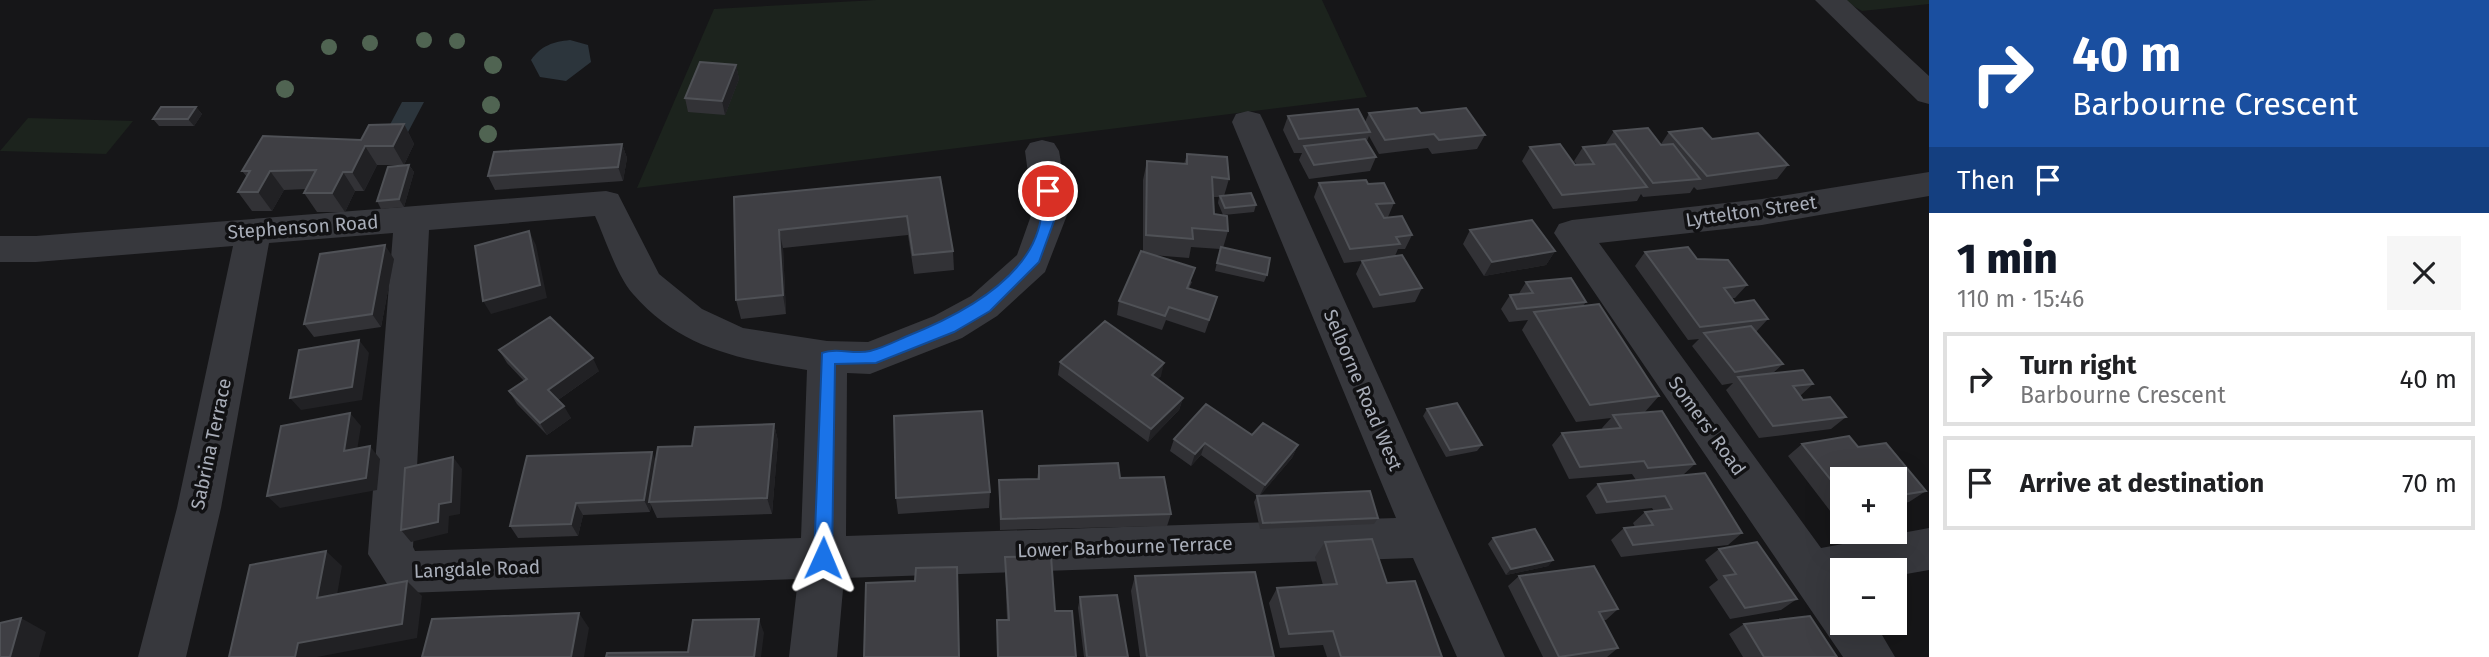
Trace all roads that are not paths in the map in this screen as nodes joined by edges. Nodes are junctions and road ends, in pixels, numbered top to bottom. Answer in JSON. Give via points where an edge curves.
{"nodes":[{"id":1,"x":1830,"y":0,"type":"edge"},
{"id":2,"x":1929,"y":94,"type":"edge"},
{"id":3,"x":1248,"y":122,"type":"dead end"},
{"id":4,"x":1042,"y":151,"type":"dead end"},
{"id":5,"x":1929,"y":184,"type":"edge"},
{"id":6,"x":412,"y":220,"type":"junction"},
{"id":7,"x":254,"y":230,"type":"junction"},
{"id":8,"x":1572,"y":233,"type":"joint"},
{"id":9,"x":0,"y":249,"type":"edge"},
{"id":10,"x":827,"y":357,"type":"junction"},
{"id":11,"x":1426,"y":537,"type":"junction"},
{"id":12,"x":1929,"y":549,"type":"edge"},
{"id":13,"x":823,"y":558,"type":"junction"},
{"id":14,"x":1810,"y":571,"type":"junction"},
{"id":15,"x":1830,"y":599,"type":"edge"},
{"id":16,"x":1855,"y":635,"type":"edge"},
{"id":17,"x":162,"y":657,"type":"edge"},
{"id":18,"x":813,"y":657,"type":"edge"},
{"id":19,"x":1481,"y":657,"type":"edge"},
{"id":20,"x":1871,"y":657,"type":"edge"}],
"edges":[{"from":1,"to":2,"type":"street"},
{"from":3,"to":11,"type":"street","name":"Selborne Road West"},
{"from":4,"to":10,"type":"street","via":[[1051,210],[1031,262],[1022,271],[984,306],[948,327],[870,358]]},
{"from":5,"to":8,"type":"street","name":"Lyttelton Street","via":[[1762,212]]},
{"from":6,"to":7,"type":"street","name":"Stephenson Road"},
{"from":6,"to":10,"type":"street","name":"Stephenson Road","via":[[606,202],[645,283],[688,320],[737,343]]},
{"from":6,"to":13,"type":"street","name":"Langdale Road","via":[[390,554],[405,572]]},
{"from":7,"to":9,"type":"street","name":"Stephenson Road"},
{"from":7,"to":17,"type":"street","name":"Sabrina Terrace","via":[[198,508]]},
{"from":8,"to":14,"type":"street","name":"Somers' Road"},
{"from":10,"to":13,"type":"street"},
{"from":11,"to":13,"type":"street","name":"Lower Barbourne Terrace"},
{"from":11,"to":19,"type":"street","name":"Selborne Road West"},
{"from":12,"to":14,"type":"street"},
{"from":13,"to":18,"type":"street"},
{"from":14,"to":15,"type":"street","name":"Somers' Road"},
{"from":16,"to":20,"type":"street"}]}
